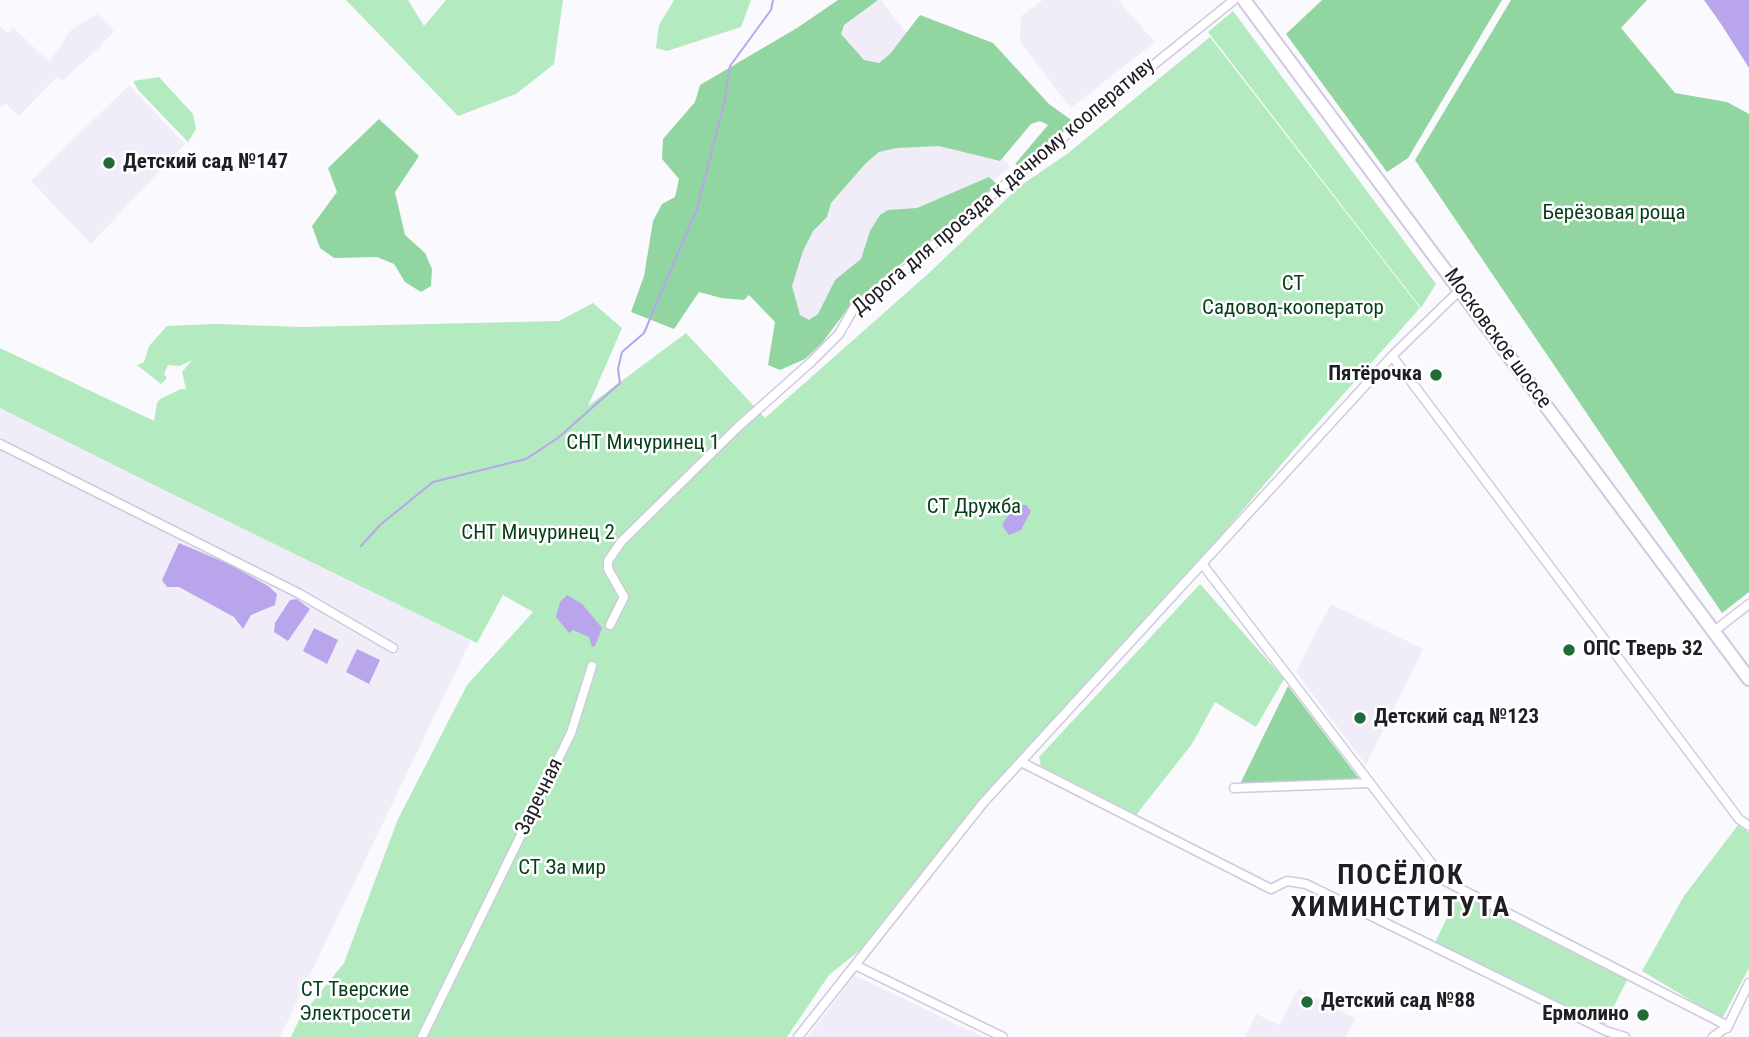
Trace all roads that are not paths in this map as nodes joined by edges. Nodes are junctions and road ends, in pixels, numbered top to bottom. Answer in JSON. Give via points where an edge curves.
{"nodes":[{"id":1,"x":1234,"y":0,"type":"edge"},
{"id":2,"x":1244,"y":0,"type":"edge"},
{"id":3,"x":1461,"y":289,"type":"junction"},
{"id":4,"x":1392,"y":356,"type":"junction"},
{"id":5,"x":0,"y":444,"type":"edge"},
{"id":6,"x":1203,"y":565,"type":"junction"},
{"id":7,"x":1749,"y":604,"type":"edge"},
{"id":8,"x":610,"y":625,"type":"dead end"},
{"id":9,"x":1713,"y":632,"type":"junction"},
{"id":10,"x":393,"y":648,"type":"dead end"},
{"id":11,"x":592,"y":666,"type":"dead end"},
{"id":12,"x":1749,"y":679,"type":"edge"},
{"id":13,"x":1021,"y":762,"type":"junction"},
{"id":14,"x":1369,"y":783,"type":"junction"},
{"id":15,"x":1234,"y":788,"type":"dead end"},
{"id":16,"x":1749,"y":826,"type":"edge"},
{"id":17,"x":855,"y":965,"type":"junction"},
{"id":18,"x":1749,"y":983,"type":"edge"},
{"id":19,"x":1728,"y":1026,"type":"junction"},
{"id":20,"x":422,"y":1037,"type":"edge"},
{"id":21,"x":798,"y":1037,"type":"edge"},
{"id":22,"x":1003,"y":1037,"type":"edge"},
{"id":23,"x":1625,"y":1037,"type":"edge"},
{"id":24,"x":1713,"y":1037,"type":"edge"},
{"id":25,"x":1722,"y":1037,"type":"edge"}],
"edges":[{"from":1,"to":8,"type":"street","name":"Дорога для проезда к дачному кооперативу","via":[[961,220],[882,290],[855,306],[830,344],[738,427],[634,529],[608,561],[624,597]]},
{"from":2,"to":3,"type":"main road","name":"Московское шоссе"},
{"from":3,"to":4,"type":"street"},
{"from":3,"to":9,"type":"main road","name":"Московское шоссе"},
{"from":4,"to":6,"type":"street"},
{"from":4,"to":16,"type":"street"},
{"from":5,"to":10,"type":"street","via":[[289,588]]},
{"from":6,"to":13,"type":"street"},
{"from":6,"to":14,"type":"street"},
{"from":7,"to":9,"type":"street"},
{"from":9,"to":12,"type":"main road","name":"Московское шоссе"},
{"from":11,"to":20,"type":"street","name":"Заречная","via":[[571,733]]},
{"from":13,"to":17,"type":"street"},
{"from":13,"to":23,"type":"street","via":[[1271,889],[1287,881],[1306,884]]},
{"from":14,"to":15,"type":"street"},
{"from":14,"to":19,"type":"street","via":[[1445,881]]},
{"from":17,"to":21,"type":"street"},
{"from":17,"to":22,"type":"street"},
{"from":18,"to":19,"type":"street"},
{"from":19,"to":24,"type":"street"},
{"from":19,"to":25,"type":"street"}]}
